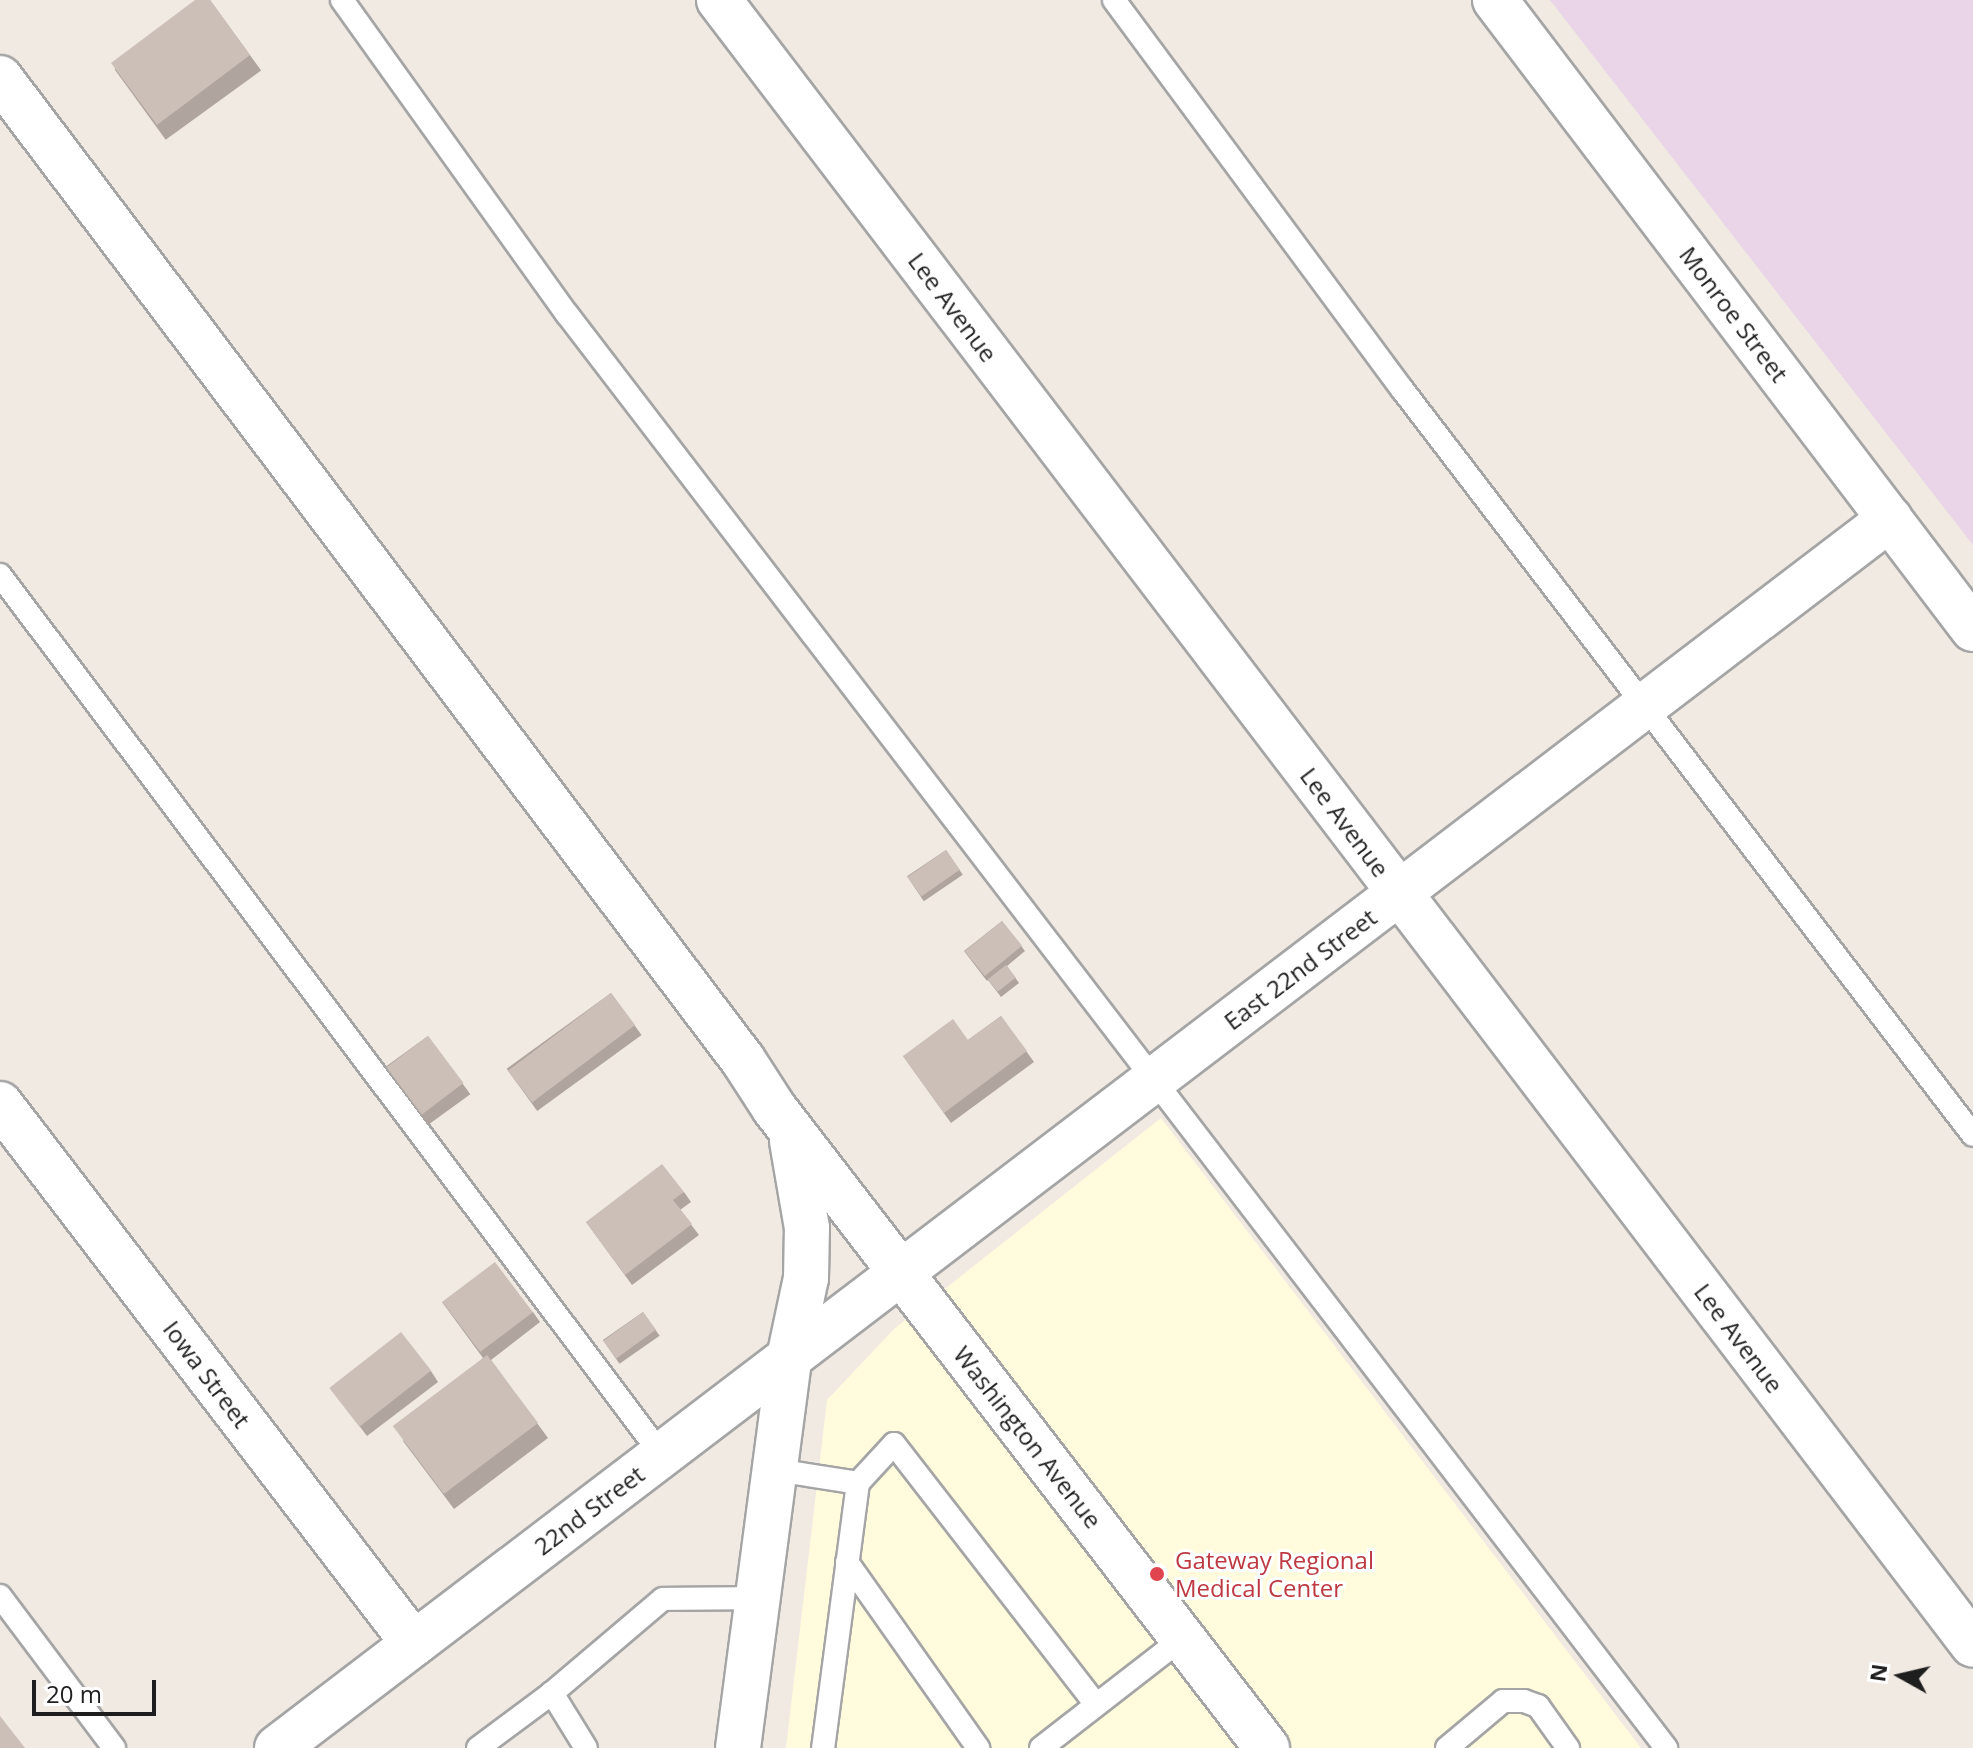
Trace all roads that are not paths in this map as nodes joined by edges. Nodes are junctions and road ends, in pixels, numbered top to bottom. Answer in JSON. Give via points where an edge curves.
{"nodes":[{"id":1,"x":342,"y":0,"type":"edge"},
{"id":2,"x":719,"y":0,"type":"edge"},
{"id":3,"x":1114,"y":0,"type":"edge"},
{"id":4,"x":1495,"y":0,"type":"edge"},
{"id":5,"x":0,"y":78,"type":"edge"},
{"id":6,"x":1890,"y":519,"type":"junction"},
{"id":7,"x":0,"y":575,"type":"edge"},
{"id":8,"x":1973,"y":629,"type":"edge"},
{"id":9,"x":1647,"y":704,"type":"junction"},
{"id":10,"x":1399,"y":893,"type":"junction"},
{"id":11,"x":1157,"y":1078,"type":"junction"},
{"id":12,"x":0,"y":1104,"type":"edge"},
{"id":13,"x":788,"y":1126,"type":"junction"},
{"id":14,"x":1973,"y":1135,"type":"edge"},
{"id":15,"x":900,"y":1273,"type":"junction"},
{"id":16,"x":789,"y":1358,"type":"junction"},
{"id":17,"x":662,"y":1455,"type":"junction"},
{"id":18,"x":776,"y":1470,"type":"junction"},
{"id":19,"x":858,"y":1483,"type":"junction"},
{"id":20,"x":847,"y":1562,"type":"junction"},
{"id":21,"x":0,"y":1596,"type":"edge"},
{"id":22,"x":759,"y":1598,"type":"junction"},
{"id":23,"x":1183,"y":1638,"type":"junction"},
{"id":24,"x":414,"y":1644,"type":"junction"},
{"id":25,"x":1973,"y":1645,"type":"edge"},
{"id":26,"x":552,"y":1693,"type":"junction"},
{"id":27,"x":1096,"y":1704,"type":"junction"},
{"id":28,"x":114,"y":1748,"type":"edge"},
{"id":29,"x":277,"y":1748,"type":"edge"},
{"id":30,"x":478,"y":1748,"type":"edge"},
{"id":31,"x":586,"y":1748,"type":"edge"},
{"id":32,"x":738,"y":1748,"type":"edge"},
{"id":33,"x":823,"y":1748,"type":"edge"},
{"id":34,"x":978,"y":1748,"type":"edge"},
{"id":35,"x":1041,"y":1748,"type":"edge"},
{"id":36,"x":1267,"y":1748,"type":"edge"},
{"id":37,"x":1447,"y":1748,"type":"edge"},
{"id":38,"x":1568,"y":1748,"type":"edge"},
{"id":39,"x":1666,"y":1748,"type":"edge"}],
"edges":[{"from":1,"to":11,"type":"lane","via":[[567,314]]},
{"from":2,"to":10,"type":"street","name":"Lee Avenue"},
{"from":3,"to":9,"type":"lane","via":[[1402,389]]},
{"from":4,"to":6,"type":"street","name":"Monroe Street"},
{"from":5,"to":13,"type":"street","name":"Washington Avenue"},
{"from":6,"to":8,"type":"street","name":"Monroe Street"},
{"from":6,"to":9,"type":"street","name":"East 22nd Street"},
{"from":7,"to":17,"type":"lane"},
{"from":9,"to":10,"type":"street","name":"East 22nd Street"},
{"from":9,"to":14,"type":"lane"},
{"from":10,"to":11,"type":"street","name":"East 22nd Street"},
{"from":10,"to":25,"type":"street","name":"Lee Avenue"},
{"from":11,"to":15,"type":"street","name":"East 22nd Street"},
{"from":11,"to":39,"type":"lane"},
{"from":12,"to":24,"type":"street","name":"Iowa Street"},
{"from":13,"to":15,"type":"street","name":"Washington Avenue"},
{"from":13,"to":16,"type":"street","via":[[804,1197],[808,1248]]},
{"from":15,"to":16,"type":"street","name":"22nd Street"},
{"from":15,"to":23,"type":"street","name":"Washington Avenue"},
{"from":16,"to":17,"type":"street","name":"22nd Street"},
{"from":16,"to":18,"type":"street"},
{"from":17,"to":24,"type":"street","name":"22nd Street"},
{"from":18,"to":19,"type":"lane"},
{"from":18,"to":22,"type":"street"},
{"from":19,"to":20,"type":"lane"},
{"from":19,"to":27,"type":"lane","via":[[894,1444]]},
{"from":20,"to":33,"type":"lane"},
{"from":20,"to":34,"type":"lane"},
{"from":21,"to":28,"type":"lane"},
{"from":22,"to":26,"type":"lane","via":[[663,1599]]},
{"from":22,"to":32,"type":"street"},
{"from":23,"to":27,"type":"lane"},
{"from":23,"to":36,"type":"street","name":"Washington Avenue"},
{"from":24,"to":29,"type":"street","name":"22nd Street"},
{"from":26,"to":30,"type":"lane"},
{"from":26,"to":31,"type":"lane"},
{"from":27,"to":35,"type":"lane"},
{"from":37,"to":38,"type":"lane","via":[[1503,1701],[1538,1706]]}]}
